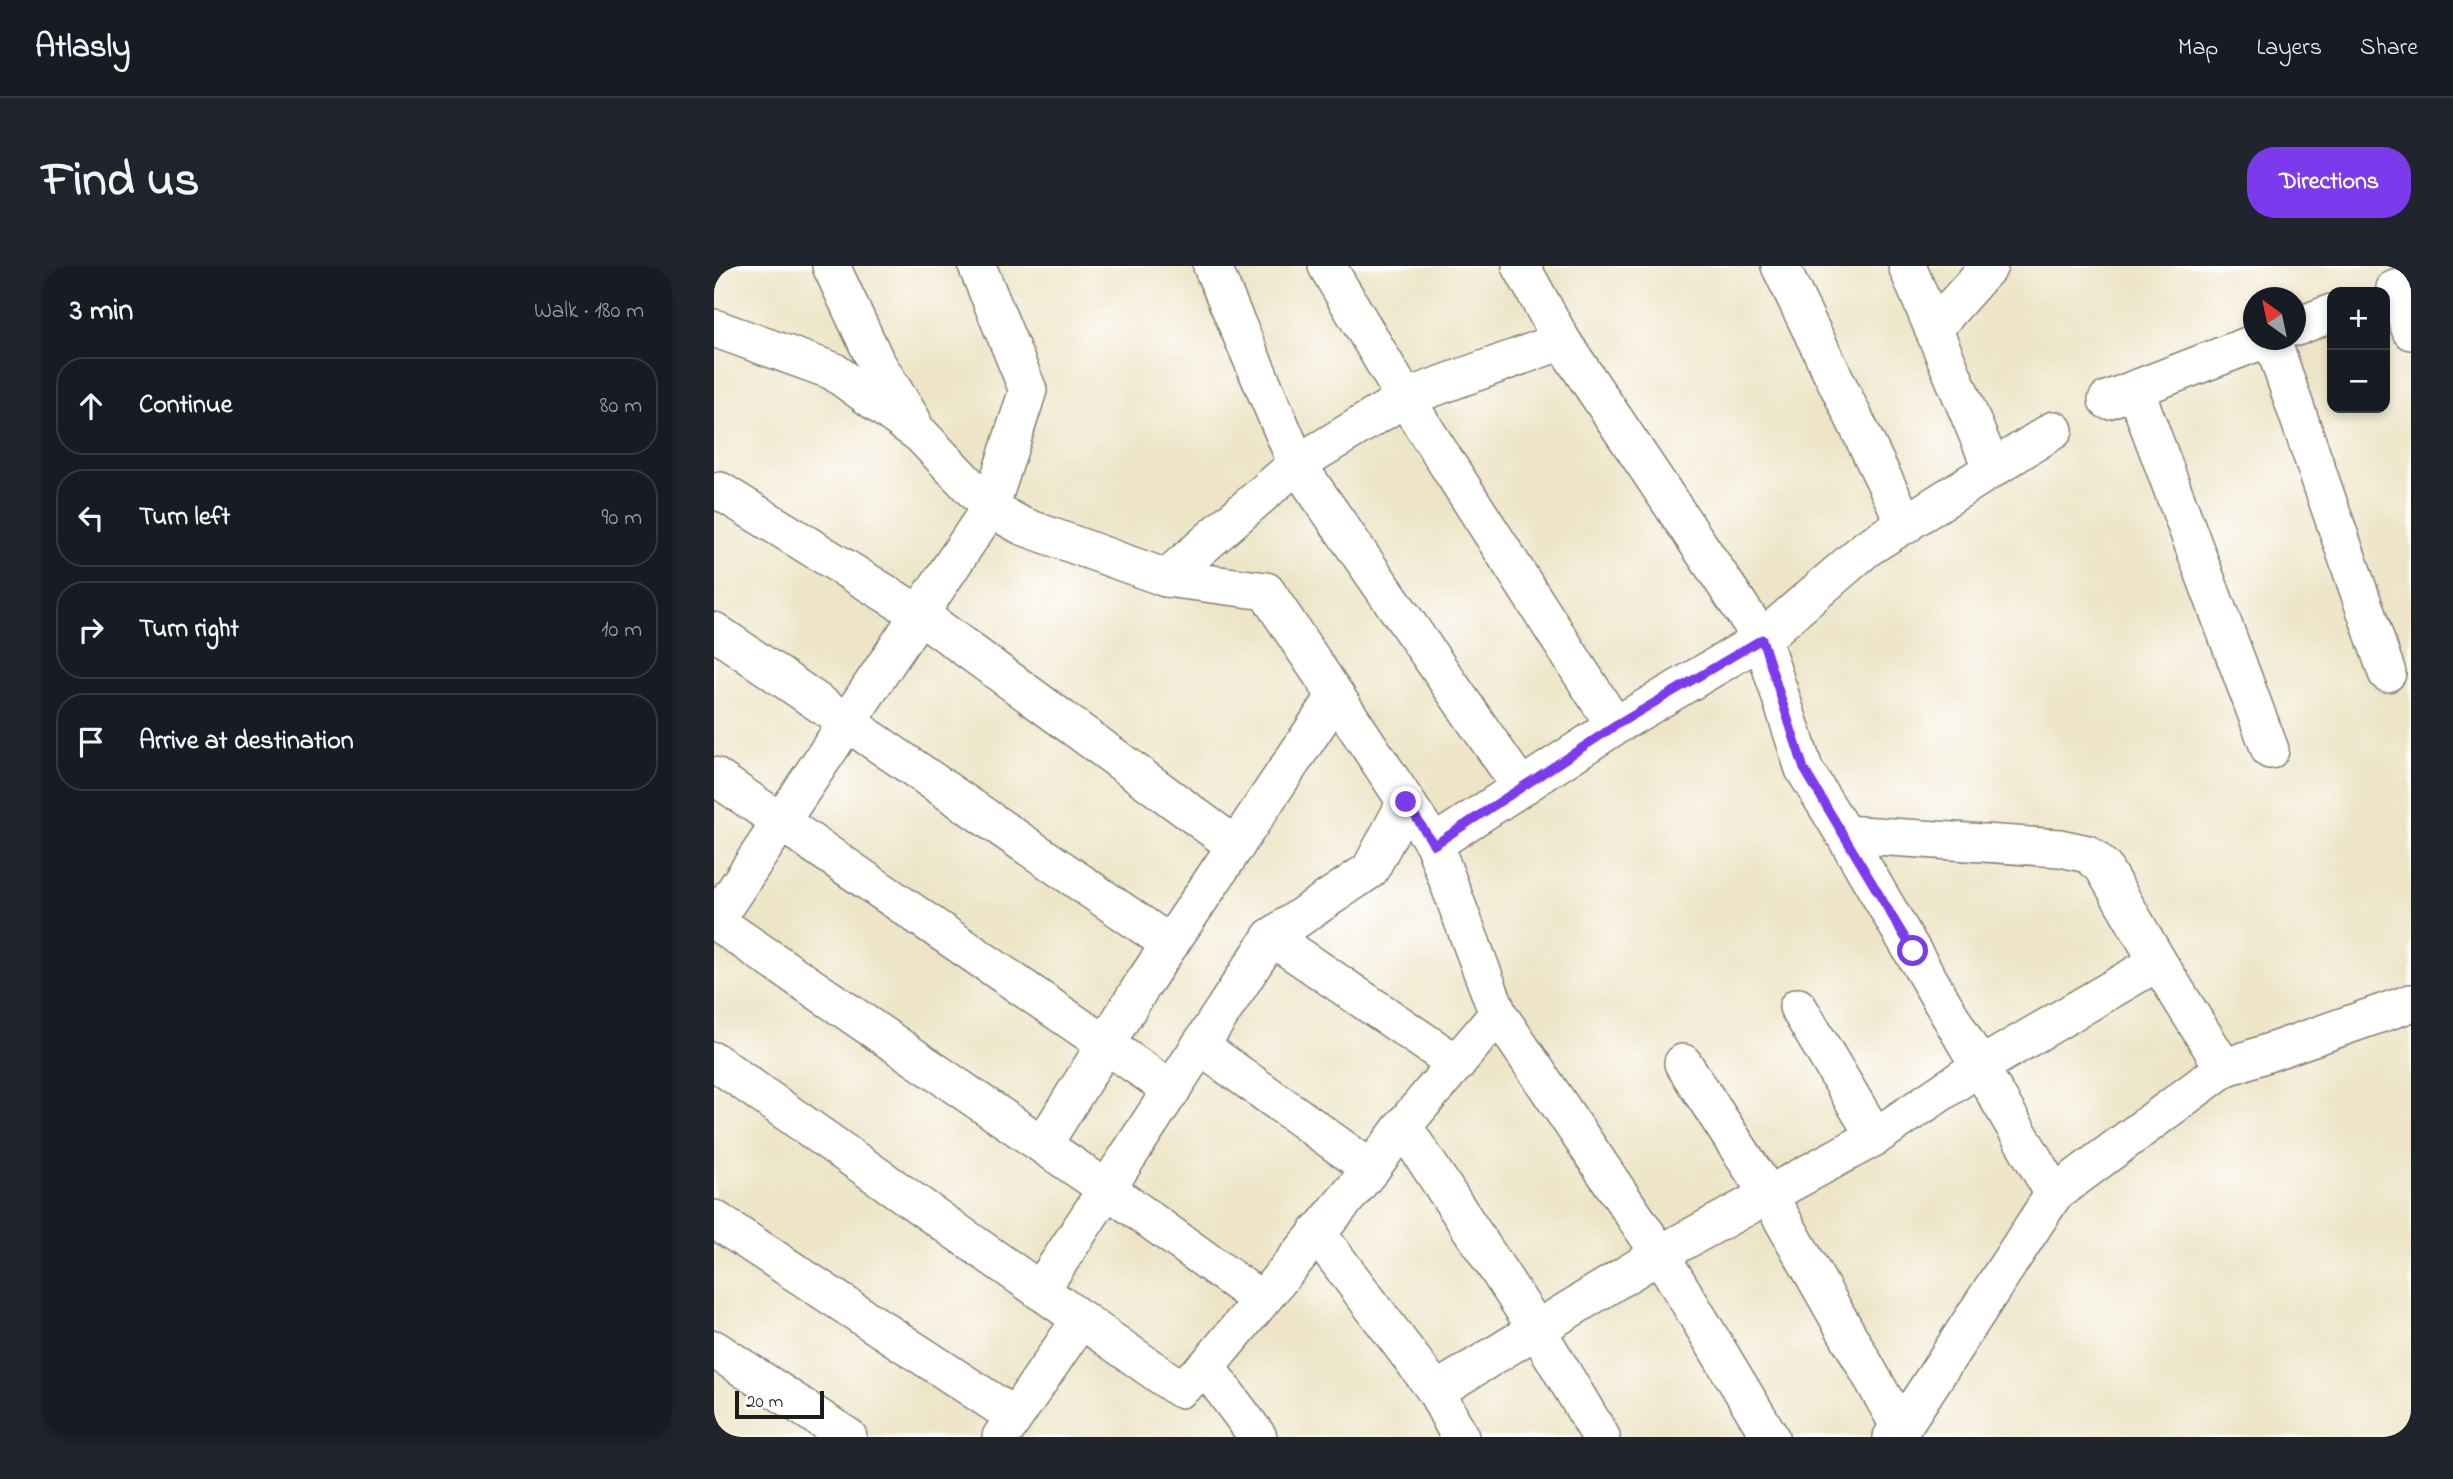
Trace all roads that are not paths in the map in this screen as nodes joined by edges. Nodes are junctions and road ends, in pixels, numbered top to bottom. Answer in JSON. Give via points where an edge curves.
{"nodes":[{"id":1,"x":831,"y":266,"type":"edge"},
{"id":2,"x":976,"y":266,"type":"edge"},
{"id":3,"x":1212,"y":266,"type":"edge"},
{"id":4,"x":1328,"y":266,"type":"edge"},
{"id":5,"x":1521,"y":266,"type":"edge"},
{"id":6,"x":1780,"y":266,"type":"edge"},
{"id":7,"x":1907,"y":266,"type":"edge"},
{"id":8,"x":1989,"y":266,"type":"edge"},
{"id":9,"x":2397,"y":288,"type":"edge"},
{"id":10,"x":2327,"y":315,"type":"edge"},
{"id":11,"x":2306,"y":323,"type":"edge"},
{"id":12,"x":714,"y":328,"type":"edge"},
{"id":13,"x":1933,"y":329,"type":"junction"},
{"id":14,"x":2411,"y":331,"type":"edge"},
{"id":15,"x":1562,"y":341,"type":"junction"},
{"id":16,"x":2243,"y":348,"type":"edge"},
{"id":17,"x":2275,"y":350,"type":"edge"},
{"id":18,"x":1405,"y":398,"type":"junction"},
{"id":19,"x":2054,"y":430,"type":"dead end"},
{"id":20,"x":921,"y":435,"type":"junction"},
{"id":21,"x":1297,"y":464,"type":"junction"},
{"id":22,"x":1992,"y":469,"type":"junction"},
{"id":23,"x":720,"y":491,"type":"dead end"},
{"id":24,"x":990,"y":508,"type":"junction"},
{"id":25,"x":1906,"y":525,"type":"junction"},
{"id":26,"x":1166,"y":578,"type":"junction"},
{"id":27,"x":919,"y":614,"type":"junction"},
{"id":28,"x":714,"y":631,"type":"edge"},
{"id":29,"x":1762,"y":639,"type":"junction"},
{"id":30,"x":2388,"y":673,"type":"dead end"},
{"id":31,"x":1336,"y":695,"type":"junction"},
{"id":32,"x":847,"y":723,"type":"junction"},
{"id":33,"x":1615,"y":726,"type":"junction"},
{"id":34,"x":2270,"y":750,"type":"dead end"},
{"id":35,"x":714,"y":776,"type":"edge"},
{"id":36,"x":1521,"y":788,"type":"junction"},
{"id":37,"x":1406,"y":802,"type":"junction"},
{"id":38,"x":781,"y":821,"type":"junction"},
{"id":39,"x":1844,"y":834,"type":"junction"},
{"id":40,"x":1434,"y":845,"type":"junction"},
{"id":41,"x":1236,"y":846,"type":"junction"},
{"id":42,"x":719,"y":905,"type":"edge"},
{"id":43,"x":1271,"y":937,"type":"junction"},
{"id":44,"x":1170,"y":944,"type":"junction"},
{"id":45,"x":2158,"y":962,"type":"junction"},
{"id":46,"x":2411,"y":1003,"type":"edge"},
{"id":47,"x":1798,"y":1007,"type":"dead end"},
{"id":48,"x":1498,"y":1014,"type":"junction"},
{"id":49,"x":1105,"y":1044,"type":"junction"},
{"id":50,"x":1200,"y":1046,"type":"junction"},
{"id":51,"x":714,"y":1060,"type":"edge"},
{"id":52,"x":1683,"y":1063,"type":"dead end"},
{"id":53,"x":1457,"y":1064,"type":"junction"},
{"id":54,"x":1979,"y":1067,"type":"junction"},
{"id":55,"x":2224,"y":1068,"type":"junction"},
{"id":56,"x":1172,"y":1090,"type":"junction"},
{"id":57,"x":1403,"y":1126,"type":"junction"},
{"id":58,"x":1875,"y":1136,"type":"junction"},
{"id":59,"x":1043,"y":1145,"type":"junction"},
{"id":60,"x":1371,"y":1169,"type":"junction"},
{"id":61,"x":1107,"y":1189,"type":"junction"},
{"id":62,"x":1768,"y":1194,"type":"junction"},
{"id":63,"x":2054,"y":1194,"type":"junction"},
{"id":64,"x":714,"y":1219,"type":"edge"},
{"id":65,"x":1317,"y":1233,"type":"junction"},
{"id":66,"x":1660,"y":1254,"type":"junction"},
{"id":67,"x":1040,"y":1291,"type":"junction"},
{"id":68,"x":1261,"y":1300,"type":"junction"},
{"id":69,"x":1081,"y":1319,"type":"junction"},
{"id":70,"x":1536,"y":1328,"type":"junction"},
{"id":71,"x":714,"y":1349,"type":"edge"},
{"id":72,"x":1206,"y":1367,"type":"junction"},
{"id":73,"x":1436,"y":1391,"type":"junction"},
{"id":74,"x":1008,"y":1426,"type":"edge"},
{"id":75,"x":1897,"y":1433,"type":"edge"},
{"id":76,"x":848,"y":1437,"type":"edge"},
{"id":77,"x":1258,"y":1437,"type":"edge"},
{"id":78,"x":1460,"y":1437,"type":"edge"},
{"id":79,"x":1601,"y":1437,"type":"edge"},
{"id":80,"x":1770,"y":1437,"type":"edge"}],
"edges":[{"from":1,"to":20,"type":"street","via":[[876,362]]},
{"from":2,"to":24,"type":"street","via":[[1028,390]]},
{"from":3,"to":21,"type":"street"},
{"from":4,"to":18,"type":"street"},
{"from":5,"to":15,"type":"street"},
{"from":6,"to":25,"type":"street"},
{"from":7,"to":13,"type":"street"},
{"from":8,"to":13,"type":"street"},
{"from":9,"to":14,"type":"street"},
{"from":10,"to":11,"type":"street"},
{"from":12,"to":20,"type":"street","via":[[833,371]]},
{"from":13,"to":22,"type":"street"},
{"from":15,"to":18,"type":"street"},
{"from":15,"to":29,"type":"street"},
{"from":16,"to":34,"type":"street","via":[[2121,394]]},
{"from":17,"to":30,"type":"street"},
{"from":18,"to":21,"type":"street"},
{"from":18,"to":33,"type":"street"},
{"from":19,"to":22,"type":"street"},
{"from":20,"to":24,"type":"street"},
{"from":21,"to":26,"type":"street"},
{"from":21,"to":36,"type":"street"},
{"from":22,"to":25,"type":"street"},
{"from":23,"to":27,"type":"street"},
{"from":24,"to":26,"type":"street","via":[[1022,526]]},
{"from":24,"to":27,"type":"street"},
{"from":25,"to":29,"type":"street","via":[[1867,548]]},
{"from":26,"to":31,"type":"street","via":[[1266,591]]},
{"from":27,"to":32,"type":"street"},
{"from":27,"to":41,"type":"street"},
{"from":28,"to":32,"type":"street"},
{"from":29,"to":33,"type":"street"},
{"from":29,"to":39,"type":"street","via":[[1804,769]]},
{"from":31,"to":37,"type":"street"},
{"from":31,"to":41,"type":"street"},
{"from":32,"to":38,"type":"street"},
{"from":32,"to":44,"type":"street"},
{"from":33,"to":36,"type":"street"},
{"from":35,"to":38,"type":"street"},
{"from":36,"to":40,"type":"street"},
{"from":37,"to":40,"type":"street"},
{"from":37,"to":43,"type":"street","via":[[1370,870]]},
{"from":38,"to":42,"type":"street"},
{"from":38,"to":49,"type":"street"},
{"from":39,"to":45,"type":"street","via":[[2060,848],[2088,854],[2103,867]]},
{"from":39,"to":54,"type":"street"},
{"from":40,"to":48,"type":"street"},
{"from":41,"to":44,"type":"street"},
{"from":42,"to":59,"type":"street"},
{"from":43,"to":50,"type":"street"},
{"from":43,"to":53,"type":"street"},
{"from":44,"to":49,"type":"street"},
{"from":45,"to":54,"type":"street"},
{"from":45,"to":55,"type":"street"},
{"from":46,"to":55,"type":"street"},
{"from":47,"to":58,"type":"street"},
{"from":48,"to":53,"type":"street"},
{"from":48,"to":66,"type":"street"},
{"from":49,"to":56,"type":"street"},
{"from":49,"to":59,"type":"street"},
{"from":50,"to":56,"type":"street"},
{"from":50,"to":60,"type":"street"},
{"from":51,"to":67,"type":"street"},
{"from":52,"to":62,"type":"street"},
{"from":53,"to":57,"type":"street"},
{"from":54,"to":58,"type":"street"},
{"from":54,"to":63,"type":"street"},
{"from":55,"to":63,"type":"street"},
{"from":56,"to":61,"type":"street"},
{"from":57,"to":60,"type":"street"},
{"from":57,"to":70,"type":"street"},
{"from":58,"to":62,"type":"street"},
{"from":59,"to":61,"type":"street"},
{"from":60,"to":65,"type":"street"},
{"from":61,"to":67,"type":"street"},
{"from":61,"to":68,"type":"street"},
{"from":62,"to":66,"type":"street"},
{"from":62,"to":75,"type":"street"},
{"from":63,"to":75,"type":"street"},
{"from":64,"to":74,"type":"street"},
{"from":65,"to":68,"type":"street"},
{"from":65,"to":73,"type":"street"},
{"from":66,"to":70,"type":"street"},
{"from":66,"to":80,"type":"street"},
{"from":67,"to":69,"type":"street"},
{"from":68,"to":72,"type":"street"},
{"from":69,"to":72,"type":"street","via":[[1180,1389]]},
{"from":69,"to":74,"type":"street"},
{"from":70,"to":73,"type":"street"},
{"from":70,"to":79,"type":"street"},
{"from":71,"to":76,"type":"street"},
{"from":72,"to":77,"type":"street"},
{"from":73,"to":78,"type":"street"}]}
